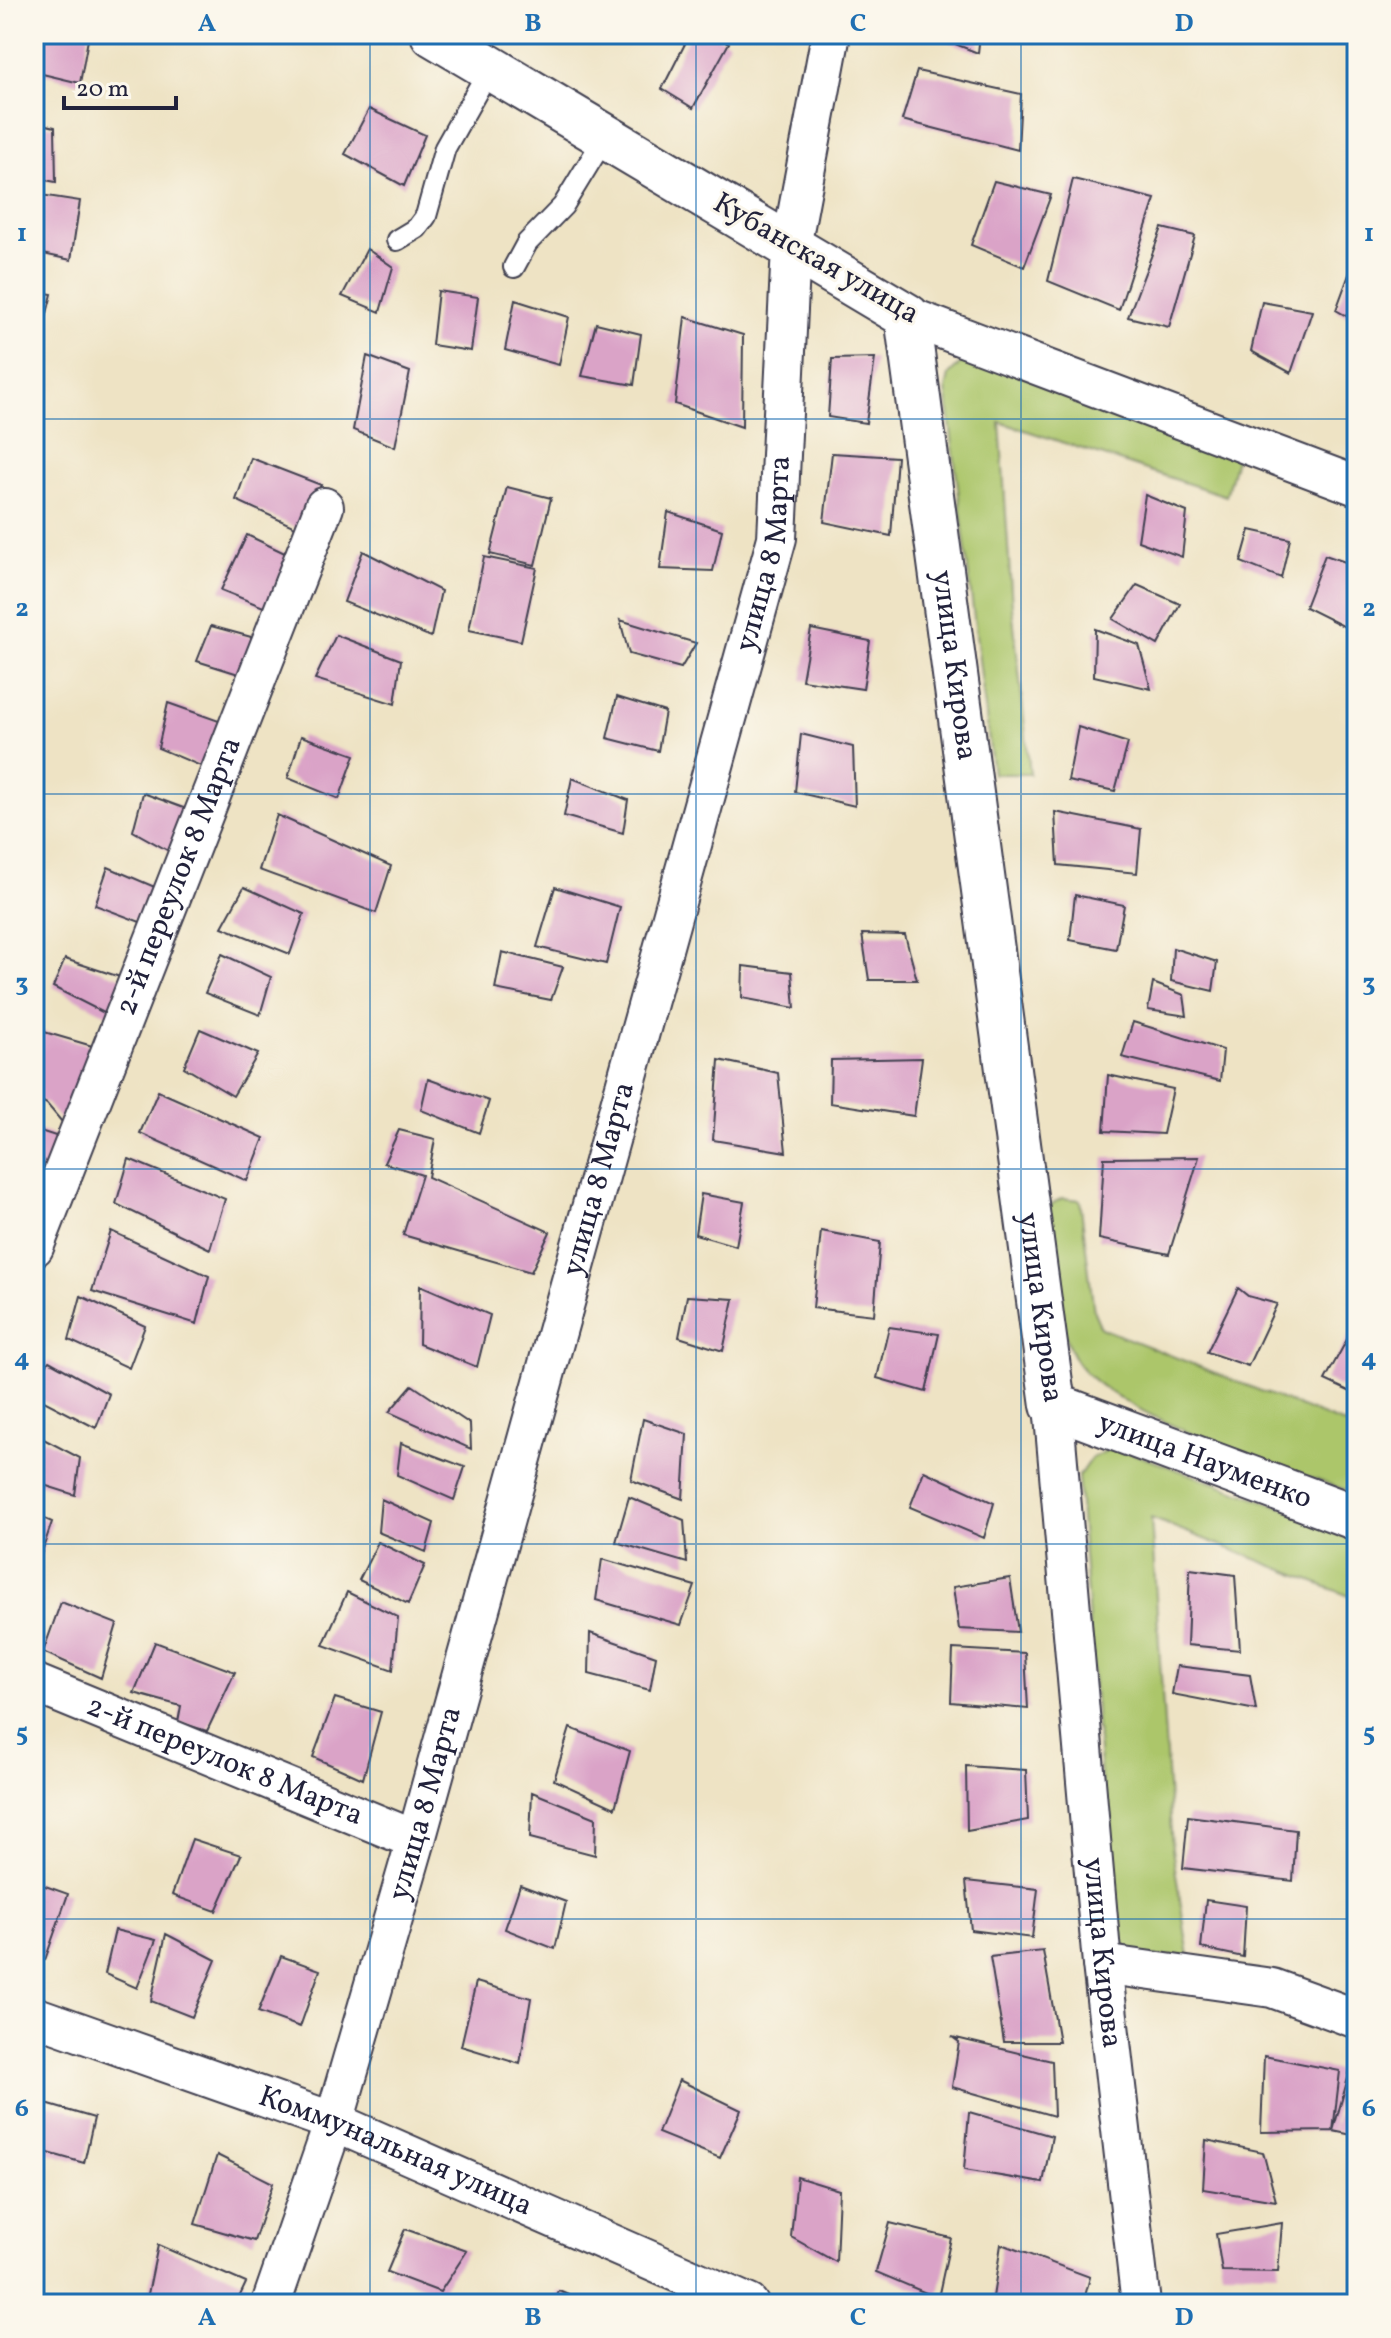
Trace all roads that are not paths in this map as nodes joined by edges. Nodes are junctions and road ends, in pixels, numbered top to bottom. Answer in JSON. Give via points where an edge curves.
{"nodes":[{"id":1,"x":433,"y":34,"type":"edge"},
{"id":2,"x":831,"y":34,"type":"edge"},
{"id":3,"x":490,"y":68,"type":"junction"},
{"id":4,"x":605,"y":137,"type":"junction"},
{"id":5,"x":397,"y":240,"type":"dead end"},
{"id":6,"x":791,"y":247,"type":"junction"},
{"id":7,"x":514,"y":267,"type":"dead end"},
{"id":8,"x":907,"y":316,"type":"junction"},
{"id":9,"x":1357,"y":486,"type":"edge"},
{"id":10,"x":324,"y":507,"type":"dead end"},
{"id":11,"x":34,"y":1247,"type":"edge"},
{"id":12,"x":1053,"y":1405,"type":"junction"},
{"id":13,"x":1357,"y":1518,"type":"edge"},
{"id":14,"x":34,"y":1683,"type":"edge"},
{"id":15,"x":416,"y":1840,"type":"junction"},
{"id":16,"x":1102,"y":1964,"type":"junction"},
{"id":17,"x":34,"y":2016,"type":"edge"},
{"id":18,"x":1357,"y":2019,"type":"edge"},
{"id":19,"x":334,"y":2122,"type":"junction"},
{"id":20,"x":271,"y":2304,"type":"edge"},
{"id":21,"x":749,"y":2304,"type":"edge"},
{"id":22,"x":1141,"y":2304,"type":"edge"}],
"edges":[{"from":1,"to":3,"type":"main road","name":"Кубанская улица"},
{"from":2,"to":6,"type":"street","name":"улица 8 Марта"},
{"from":3,"to":4,"type":"main road","name":"Кубанская улица"},
{"from":3,"to":5,"type":"lane","via":[[445,148],[426,216]]},
{"from":4,"to":6,"type":"main road","name":"Кубанская улица"},
{"from":4,"to":7,"type":"lane","via":[[563,206],[527,243]]},
{"from":6,"to":8,"type":"main road","name":"Кубанская улица"},
{"from":6,"to":15,"type":"street","name":"улица 8 Марта","via":[[777,538]]},
{"from":8,"to":9,"type":"street","name":"Кубанская улица"},
{"from":8,"to":12,"type":"main road","name":"улица Кирова"},
{"from":10,"to":11,"type":"street","name":"2-й переулок 8 Марта"},
{"from":12,"to":13,"type":"main road","name":"улица Науменко"},
{"from":12,"to":16,"type":"street","name":"улица Кирова"},
{"from":14,"to":15,"type":"street","name":"2-й переулок 8 Марта"},
{"from":15,"to":19,"type":"street","name":"улица 8 Марта"},
{"from":16,"to":18,"type":"street","via":[[1272,1988]]},
{"from":16,"to":22,"type":"street","name":"улица Кирова"},
{"from":17,"to":19,"type":"street","name":"Коммунальная улица"},
{"from":19,"to":20,"type":"street","name":"улица 8 Марта"},
{"from":19,"to":21,"type":"street","name":"Коммунальная улица"}]}
